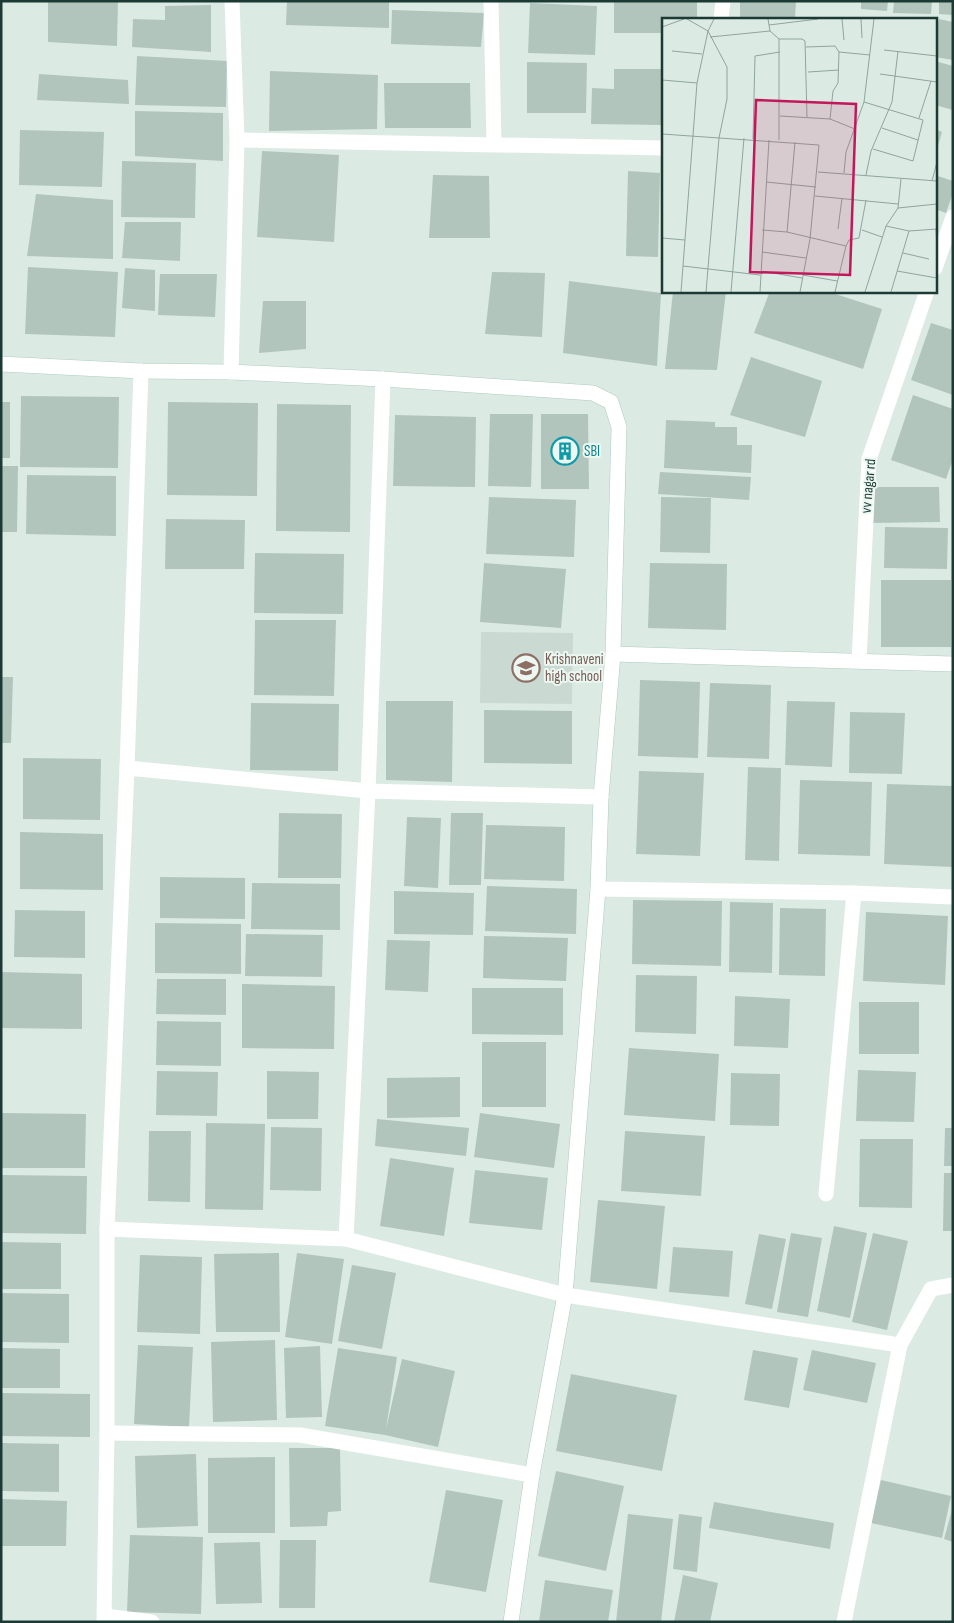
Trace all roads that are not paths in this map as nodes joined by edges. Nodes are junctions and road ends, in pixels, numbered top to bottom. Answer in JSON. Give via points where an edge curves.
{"nodes":[{"id":1,"x":232,"y":1,"type":"edge"},
{"id":2,"x":491,"y":1,"type":"edge"},
{"id":3,"x":723,"y":1,"type":"edge"},
{"id":4,"x":721,"y":18,"type":"edge"},
{"id":5,"x":237,"y":140,"type":"junction"},
{"id":6,"x":494,"y":144,"type":"junction"},
{"id":7,"x":662,"y":148,"type":"edge"},
{"id":8,"x":953,"y":217,"type":"edge"},
{"id":9,"x":941,"y":234,"type":"edge"},
{"id":10,"x":936,"y":262,"type":"edge"},
{"id":11,"x":927,"y":292,"type":"edge"},
{"id":12,"x":1,"y":364,"type":"edge"},
{"id":13,"x":141,"y":371,"type":"junction"},
{"id":14,"x":231,"y":372,"type":"junction"},
{"id":15,"x":383,"y":379,"type":"junction"},
{"id":16,"x":612,"y":654,"type":"junction"},
{"id":17,"x":858,"y":661,"type":"junction"},
{"id":18,"x":953,"y":664,"type":"edge"},
{"id":19,"x":127,"y":768,"type":"junction"},
{"id":20,"x":368,"y":791,"type":"junction"},
{"id":21,"x":601,"y":797,"type":"junction"},
{"id":22,"x":598,"y":889,"type":"junction"},
{"id":23,"x":854,"y":893,"type":"junction"},
{"id":24,"x":953,"y":897,"type":"edge"},
{"id":25,"x":826,"y":1194,"type":"dead end"},
{"id":26,"x":107,"y":1229,"type":"junction"},
{"id":27,"x":346,"y":1240,"type":"junction"},
{"id":28,"x":953,"y":1285,"type":"edge"},
{"id":29,"x":565,"y":1295,"type":"junction"},
{"id":30,"x":900,"y":1345,"type":"junction"},
{"id":31,"x":107,"y":1433,"type":"junction"},
{"id":32,"x":532,"y":1475,"type":"junction"},
{"id":33,"x":104,"y":1619,"type":"edge"},
{"id":34,"x":152,"y":1622,"type":"edge"},
{"id":35,"x":511,"y":1622,"type":"edge"},
{"id":36,"x":844,"y":1622,"type":"edge"}],
"edges":[{"from":1,"to":5,"type":"street"},
{"from":2,"to":6,"type":"street"},
{"from":3,"to":4,"type":"street"},
{"from":5,"to":6,"type":"street"},
{"from":5,"to":14,"type":"street"},
{"from":6,"to":7,"type":"street"},
{"from":8,"to":9,"type":"street"},
{"from":9,"to":10,"type":"street"},
{"from":11,"to":17,"type":"street","name":"vv nagar rd","via":[[869,459]]},
{"from":12,"to":13,"type":"street"},
{"from":13,"to":14,"type":"street"},
{"from":13,"to":19,"type":"street"},
{"from":14,"to":15,"type":"street"},
{"from":15,"to":16,"type":"street","via":[[594,393],[611,402],[619,427]]},
{"from":15,"to":20,"type":"street"},
{"from":16,"to":17,"type":"street"},
{"from":16,"to":21,"type":"street"},
{"from":17,"to":18,"type":"street"},
{"from":19,"to":20,"type":"street"},
{"from":19,"to":26,"type":"street"},
{"from":20,"to":21,"type":"street"},
{"from":20,"to":27,"type":"street"},
{"from":21,"to":22,"type":"street"},
{"from":22,"to":23,"type":"street"},
{"from":22,"to":29,"type":"street"},
{"from":23,"to":24,"type":"street"},
{"from":23,"to":25,"type":"street"},
{"from":26,"to":27,"type":"street"},
{"from":26,"to":31,"type":"street"},
{"from":27,"to":29,"type":"street"},
{"from":28,"to":30,"type":"street","via":[[931,1289]]},
{"from":29,"to":30,"type":"street"},
{"from":29,"to":32,"type":"street"},
{"from":30,"to":36,"type":"street"},
{"from":31,"to":32,"type":"street","via":[[300,1435]]},
{"from":31,"to":33,"type":"street"},
{"from":32,"to":35,"type":"street"},
{"from":33,"to":34,"type":"street"}]}
